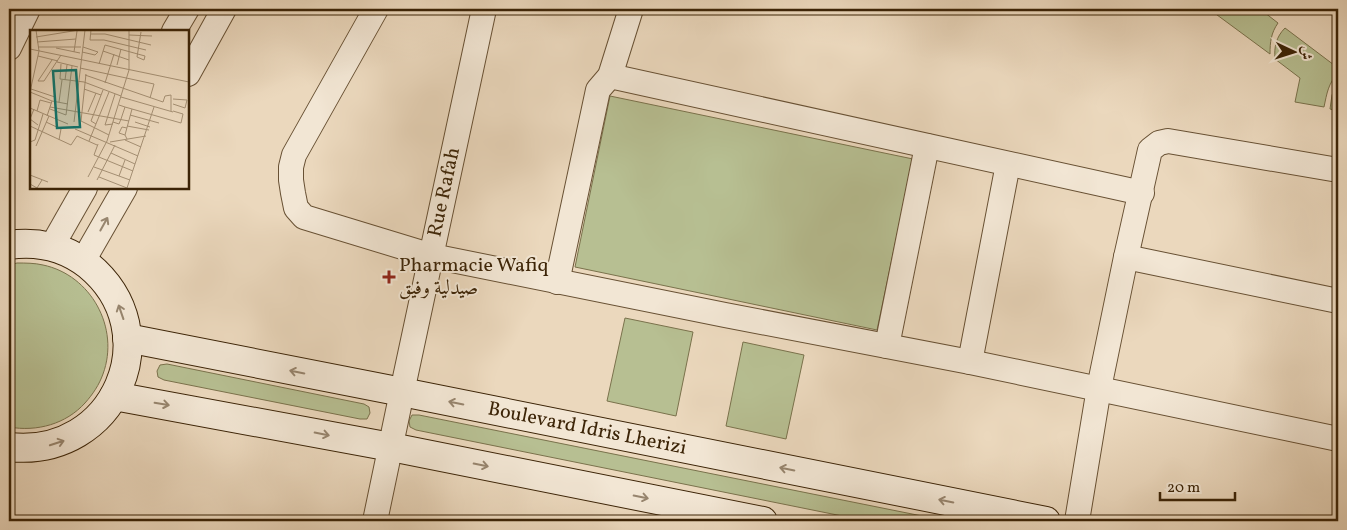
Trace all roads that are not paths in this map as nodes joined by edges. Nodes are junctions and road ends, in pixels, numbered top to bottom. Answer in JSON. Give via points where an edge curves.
{"nodes":[{"id":1,"x":28,"y":9,"type":"edge"},
{"id":2,"x":187,"y":9,"type":"edge"},
{"id":3,"x":224,"y":9,"type":"edge"},
{"id":4,"x":376,"y":9,"type":"edge"},
{"id":5,"x":484,"y":9,"type":"edge"},
{"id":6,"x":631,"y":9,"type":"edge"},
{"id":7,"x":175,"y":30,"type":"edge"},
{"id":8,"x":9,"y":48,"type":"edge"},
{"id":9,"x":189,"y":72,"type":"edge"},
{"id":10,"x":610,"y":76,"type":"junction"},
{"id":11,"x":927,"y":146,"type":"junction"},
{"id":12,"x":1008,"y":164,"type":"junction"},
{"id":13,"x":1338,"y":170,"type":"edge"},
{"id":14,"x":84,"y":189,"type":"edge"},
{"id":15,"x":123,"y":189,"type":"edge"},
{"id":16,"x":1142,"y":193,"type":"junction"},
{"id":17,"x":9,"y":245,"type":"edge"},
{"id":18,"x":52,"y":246,"type":"junction"},
{"id":19,"x":432,"y":256,"type":"junction"},
{"id":20,"x":1126,"y":257,"type":"junction"},
{"id":21,"x":84,"y":262,"type":"junction"},
{"id":22,"x":557,"y":282,"type":"junction"},
{"id":23,"x":1338,"y":301,"type":"edge"},
{"id":24,"x":127,"y":338,"type":"junction"},
{"id":25,"x":887,"y":346,"type":"junction"},
{"id":26,"x":970,"y":362,"type":"junction"},
{"id":27,"x":1099,"y":388,"type":"junction"},
{"id":28,"x":402,"y":392,"type":"junction"},
{"id":29,"x":114,"y":396,"type":"junction"},
{"id":30,"x":1338,"y":439,"type":"edge"},
{"id":31,"x":9,"y":447,"type":"edge"},
{"id":32,"x":391,"y":447,"type":"junction"},
{"id":33,"x":375,"y":521,"type":"edge"},
{"id":34,"x":763,"y":521,"type":"edge"},
{"id":35,"x":1046,"y":521,"type":"edge"},
{"id":36,"x":1077,"y":521,"type":"edge"}],
"edges":[{"from":1,"to":8,"type":"street"},
{"from":2,"to":7,"type":"street"},
{"from":3,"to":9,"type":"street"},
{"from":4,"to":19,"type":"street","via":[[294,155],[291,180],[296,208],[304,217]]},
{"from":5,"to":19,"type":"street","name":"Rue Rafah"},
{"from":6,"to":10,"type":"street"},
{"from":10,"to":11,"type":"street"},
{"from":10,"to":22,"type":"street","via":[[598,90]]},
{"from":11,"to":12,"type":"street"},
{"from":11,"to":25,"type":"street"},
{"from":12,"to":16,"type":"street"},
{"from":12,"to":26,"type":"street"},
{"from":13,"to":16,"type":"street","via":[[1168,141],[1150,150]]},
{"from":14,"to":18,"type":"street"},
{"from":21,"to":15,"type":"street","one_way":true},
{"from":16,"to":20,"type":"street"},
{"from":17,"to":18,"type":"main road","via":[[31,243]]},
{"from":18,"to":21,"type":"main road"},
{"from":19,"to":22,"type":"street"},
{"from":19,"to":28,"type":"street","name":"Rue Rafah"},
{"from":20,"to":23,"type":"street"},
{"from":20,"to":27,"type":"street"},
{"from":24,"to":21,"type":"main road","one_way":true,"via":[[123,316],[114,295]]},
{"from":22,"to":25,"type":"street"},
{"from":28,"to":24,"type":"main road","name":"Boulevard Idris Lherizi","one_way":true},
{"from":24,"to":29,"type":"main road","via":[[124,372]]},
{"from":25,"to":26,"type":"street"},
{"from":26,"to":27,"type":"street"},
{"from":27,"to":30,"type":"street"},
{"from":27,"to":36,"type":"street"},
{"from":28,"to":32,"type":"street","name":"Rue Rafah"},
{"from":35,"to":28,"type":"main road","name":"Boulevard Idris Lherizi","one_way":true},
{"from":31,"to":29,"type":"main road","one_way":true,"via":[[39,447],[68,439],[94,422]]},
{"from":29,"to":32,"type":"main road","one_way":true},
{"from":32,"to":33,"type":"street","name":"Rue Rafah"},
{"from":32,"to":34,"type":"main road","one_way":true}]}
